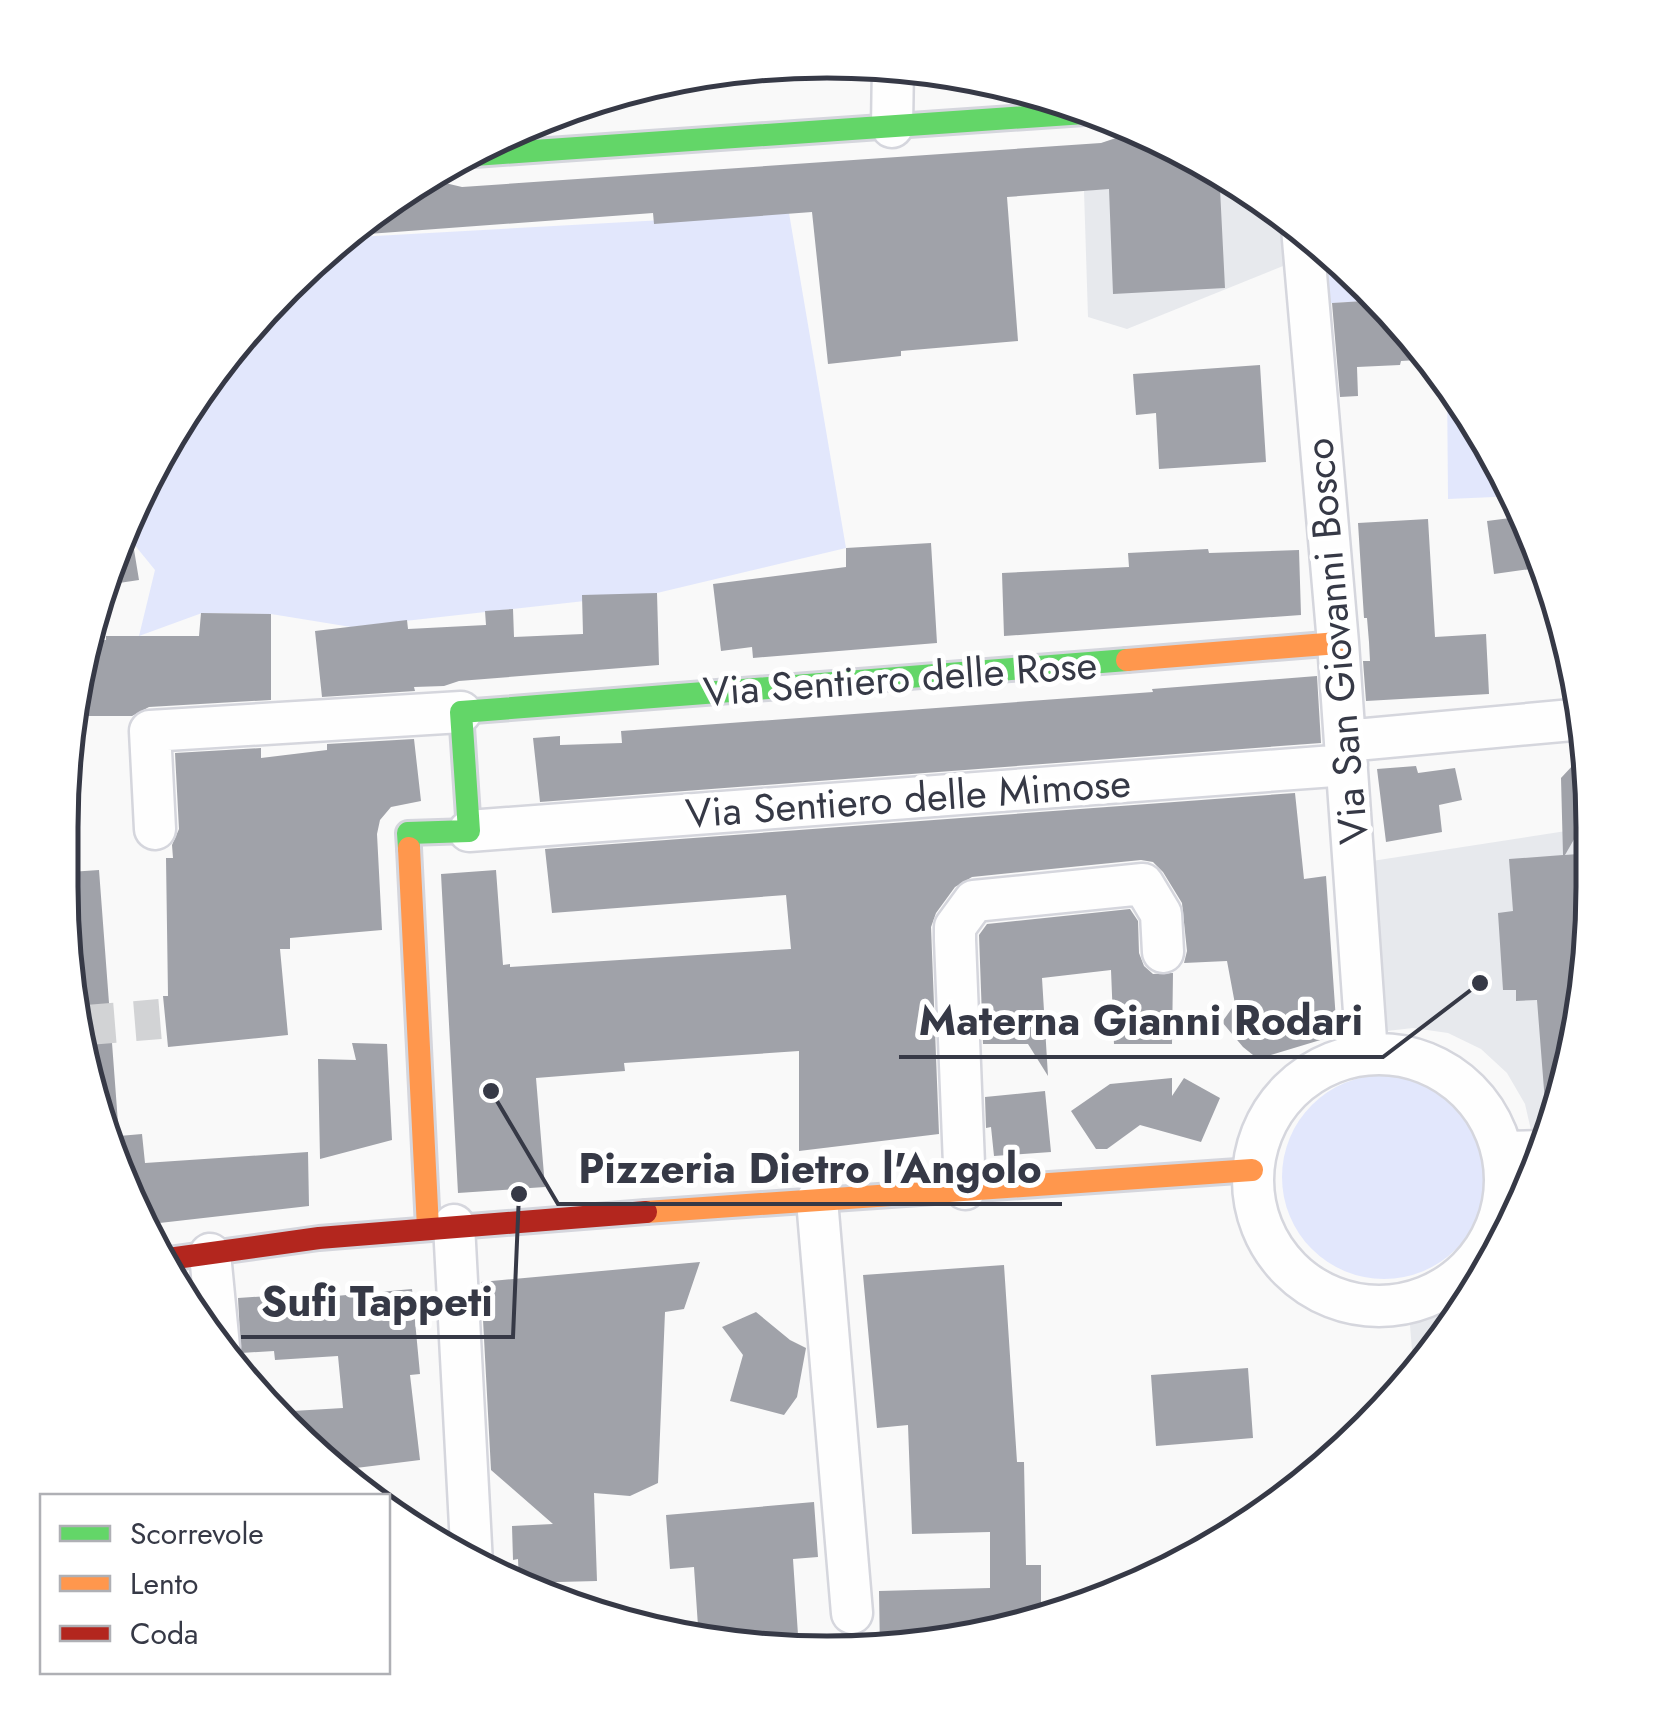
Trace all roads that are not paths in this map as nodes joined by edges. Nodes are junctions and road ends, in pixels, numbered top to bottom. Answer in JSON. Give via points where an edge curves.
{"nodes":[{"id":1,"x":894,"y":81,"type":"edge"},
{"id":2,"x":1061,"y":115,"type":"edge"},
{"id":3,"x":892,"y":127,"type":"junction"},
{"id":4,"x":500,"y":153,"type":"edge"},
{"id":5,"x":1304,"y":249,"type":"edge"},
{"id":6,"x":1338,"y":643,"type":"junction"},
{"id":7,"x":461,"y":712,"type":"junction"},
{"id":8,"x":1569,"y":721,"type":"edge"},
{"id":9,"x":1346,"y":753,"type":"junction"},
{"id":10,"x":154,"y":829,"type":"dead end"},
{"id":11,"x":469,"y":831,"type":"junction"},
{"id":12,"x":1163,"y":952,"type":"dead end"},
{"id":13,"x":1367,"y":1054,"type":"junction"},
{"id":14,"x":1528,"y":1151,"type":"edge"},
{"id":15,"x":1502,"y":1152,"type":"junction"},
{"id":16,"x":1252,"y":1170,"type":"junction"},
{"id":17,"x":965,"y":1190,"type":"junction"},
{"id":18,"x":817,"y":1200,"type":"junction"},
{"id":19,"x":1502,"y":1211,"type":"edge"},
{"id":20,"x":441,"y":1226,"type":"junction"},
{"id":21,"x":210,"y":1254,"type":"junction"},
{"id":22,"x":1480,"y":1255,"type":"edge"},
{"id":23,"x":176,"y":1258,"type":"edge"},
{"id":24,"x":216,"y":1321,"type":"edge"},
{"id":25,"x":470,"y":1546,"type":"edge"},
{"id":26,"x":852,"y":1613,"type":"dead end"}],
"edges":[{"from":1,"to":3,"type":"street"},
{"from":2,"to":3,"type":"street"},
{"from":3,"to":4,"type":"street"},
{"from":5,"to":6,"type":"street","name":"Via San Giovanni Bosco"},
{"from":6,"to":7,"type":"street","name":"Via Sentiero delle Rose"},
{"from":6,"to":9,"type":"street","name":"Via San Giovanni Bosco"},
{"from":7,"to":10,"type":"street","name":"Via Sentiero delle Rose","via":[[150,731]]},
{"from":7,"to":11,"type":"street"},
{"from":8,"to":9,"type":"street","name":"Via Sentiero delle Mimose"},
{"from":9,"to":11,"type":"street","name":"Via Sentiero delle Mimose"},
{"from":9,"to":13,"type":"street","name":"Via San Giovanni Bosco"},
{"from":11,"to":20,"type":"street","via":[[408,833]]},
{"from":12,"to":17,"type":"street","via":[[1161,914],[1143,884],[974,901],[955,927]]},
{"from":13,"to":15,"type":"street","via":[[1404,1055],[1438,1067],[1468,1089],[1490,1118]]},
{"from":13,"to":16,"type":"street","via":[[1324,1065],[1289,1090],[1264,1126]]},
{"from":14,"to":15,"type":"street"},
{"from":15,"to":19,"type":"street"},
{"from":16,"to":17,"type":"street"},
{"from":16,"to":22,"type":"street","via":[[1256,1214],[1268,1243],[1312,1288],[1341,1301],[1384,1306],[1426,1297]]},
{"from":17,"to":18,"type":"street"},
{"from":18,"to":20,"type":"street"},
{"from":18,"to":26,"type":"street"},
{"from":20,"to":21,"type":"street"},
{"from":20,"to":25,"type":"street"},
{"from":21,"to":23,"type":"street"},
{"from":21,"to":24,"type":"street"}]}
